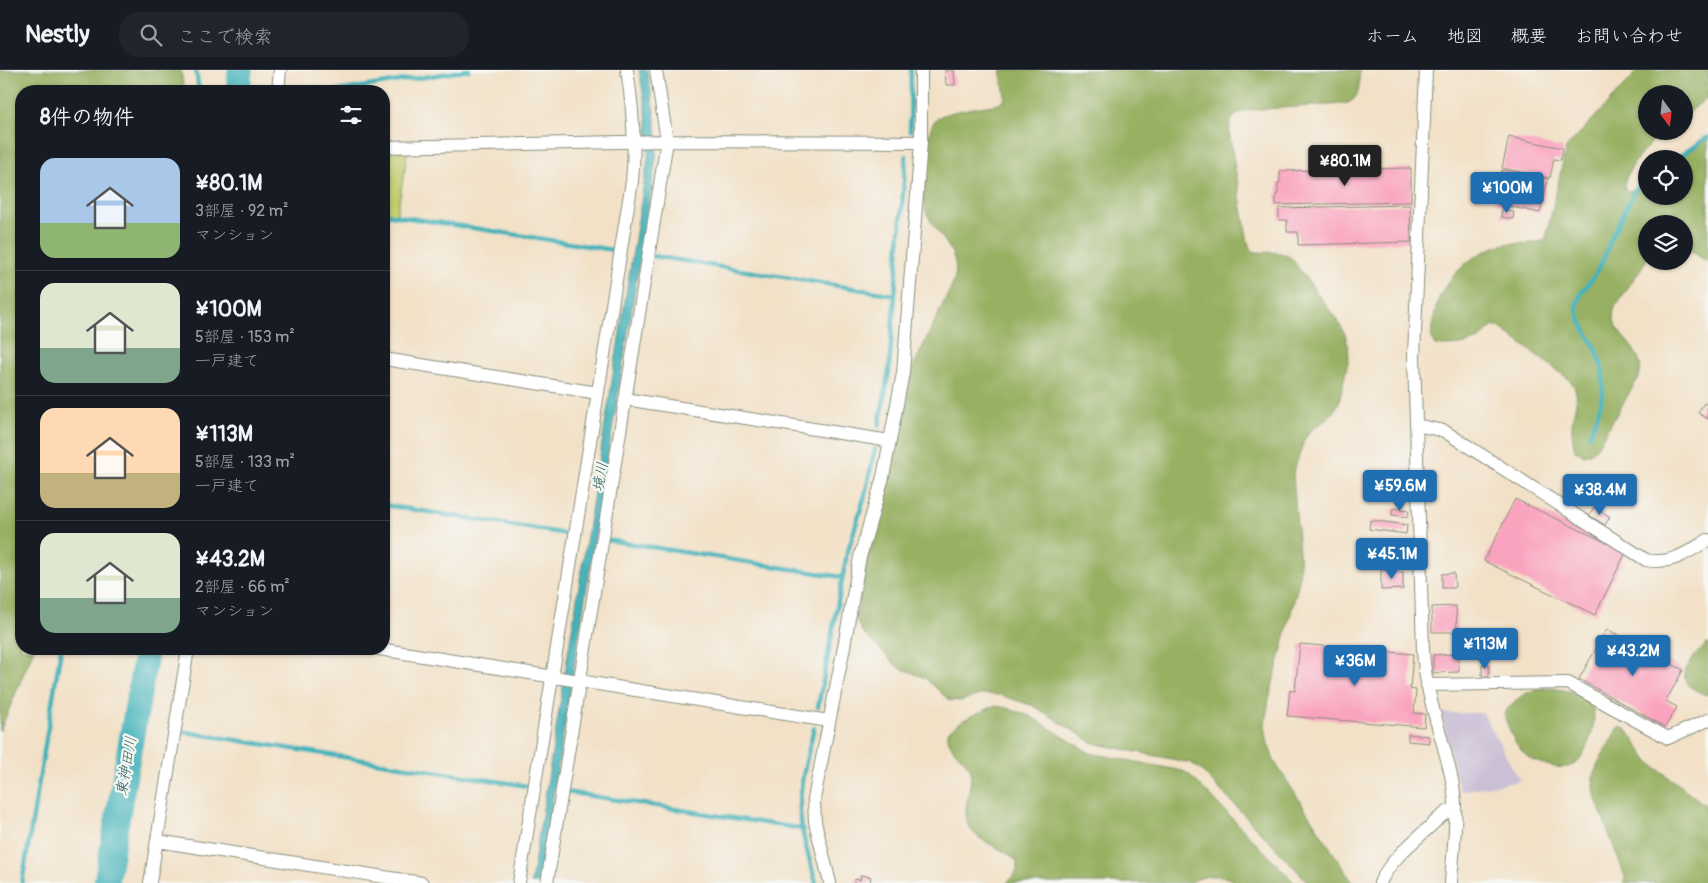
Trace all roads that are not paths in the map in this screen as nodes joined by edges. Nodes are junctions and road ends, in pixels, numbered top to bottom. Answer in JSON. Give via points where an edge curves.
{"nodes":[{"id":1,"x":280,"y":70,"type":"edge"},
{"id":2,"x":627,"y":70,"type":"edge"},
{"id":3,"x":656,"y":70,"type":"edge"},
{"id":4,"x":921,"y":70,"type":"edge"},
{"id":5,"x":1426,"y":70,"type":"edge"},
{"id":6,"x":279,"y":85,"type":"edge"},
{"id":7,"x":664,"y":141,"type":"junction"},
{"id":8,"x":640,"y":142,"type":"junction"},
{"id":9,"x":921,"y":142,"type":"junction"},
{"id":10,"x":390,"y":147,"type":"edge"},
{"id":11,"x":390,"y":360,"type":"edge"},
{"id":12,"x":598,"y":393,"type":"junction"},
{"id":13,"x":625,"y":399,"type":"junction"},
{"id":14,"x":1416,"y":425,"type":"junction"},
{"id":15,"x":890,"y":441,"type":"junction"},
{"id":16,"x":1708,"y":540,"type":"edge"},
{"id":17,"x":390,"y":651,"type":"edge"},
{"id":18,"x":187,"y":655,"type":"edge"},
{"id":19,"x":557,"y":677,"type":"junction"},
{"id":20,"x":578,"y":680,"type":"junction"},
{"id":21,"x":1427,"y":685,"type":"junction"},
{"id":22,"x":1708,"y":720,"type":"edge"},
{"id":23,"x":829,"y":722,"type":"junction"},
{"id":24,"x":1455,"y":809,"type":"junction"},
{"id":25,"x":157,"y":841,"type":"junction"},
{"id":26,"x":150,"y":883,"type":"edge"},
{"id":27,"x":422,"y":883,"type":"edge"},
{"id":28,"x":519,"y":883,"type":"edge"},
{"id":29,"x":547,"y":883,"type":"edge"},
{"id":30,"x":830,"y":883,"type":"edge"},
{"id":31,"x":1380,"y":883,"type":"edge"},
{"id":32,"x":1451,"y":883,"type":"edge"}],
"edges":[{"from":1,"to":6,"type":"street"},
{"from":2,"to":8,"type":"street"},
{"from":3,"to":7,"type":"street"},
{"from":4,"to":9,"type":"street"},
{"from":5,"to":14,"type":"street","via":[[1414,356]]},
{"from":7,"to":8,"type":"street"},
{"from":7,"to":9,"type":"street"},
{"from":7,"to":13,"type":"street"},
{"from":8,"to":10,"type":"street"},
{"from":8,"to":12,"type":"street"},
{"from":9,"to":15,"type":"street","via":[[903,373]]},
{"from":11,"to":12,"type":"street"},
{"from":12,"to":19,"type":"street"},
{"from":13,"to":15,"type":"street"},
{"from":13,"to":20,"type":"street"},
{"from":14,"to":16,"type":"street","via":[[1444,431],[1646,560],[1668,562]]},
{"from":14,"to":21,"type":"street","via":[[1422,650]]},
{"from":15,"to":23,"type":"street","via":[[879,494],[860,557]]},
{"from":17,"to":19,"type":"street"},
{"from":18,"to":25,"type":"street"},
{"from":19,"to":20,"type":"street"},
{"from":19,"to":28,"type":"street"},
{"from":20,"to":23,"type":"street"},
{"from":20,"to":29,"type":"street"},
{"from":21,"to":22,"type":"street","via":[[1568,683],[1668,738]]},
{"from":21,"to":24,"type":"street","via":[[1453,781]]},
{"from":23,"to":30,"type":"street","via":[[815,787],[814,810]]},
{"from":24,"to":31,"type":"street","via":[[1439,818],[1399,857],[1384,873]]},
{"from":24,"to":32,"type":"street"},
{"from":25,"to":26,"type":"street"},
{"from":25,"to":27,"type":"street"}]}
